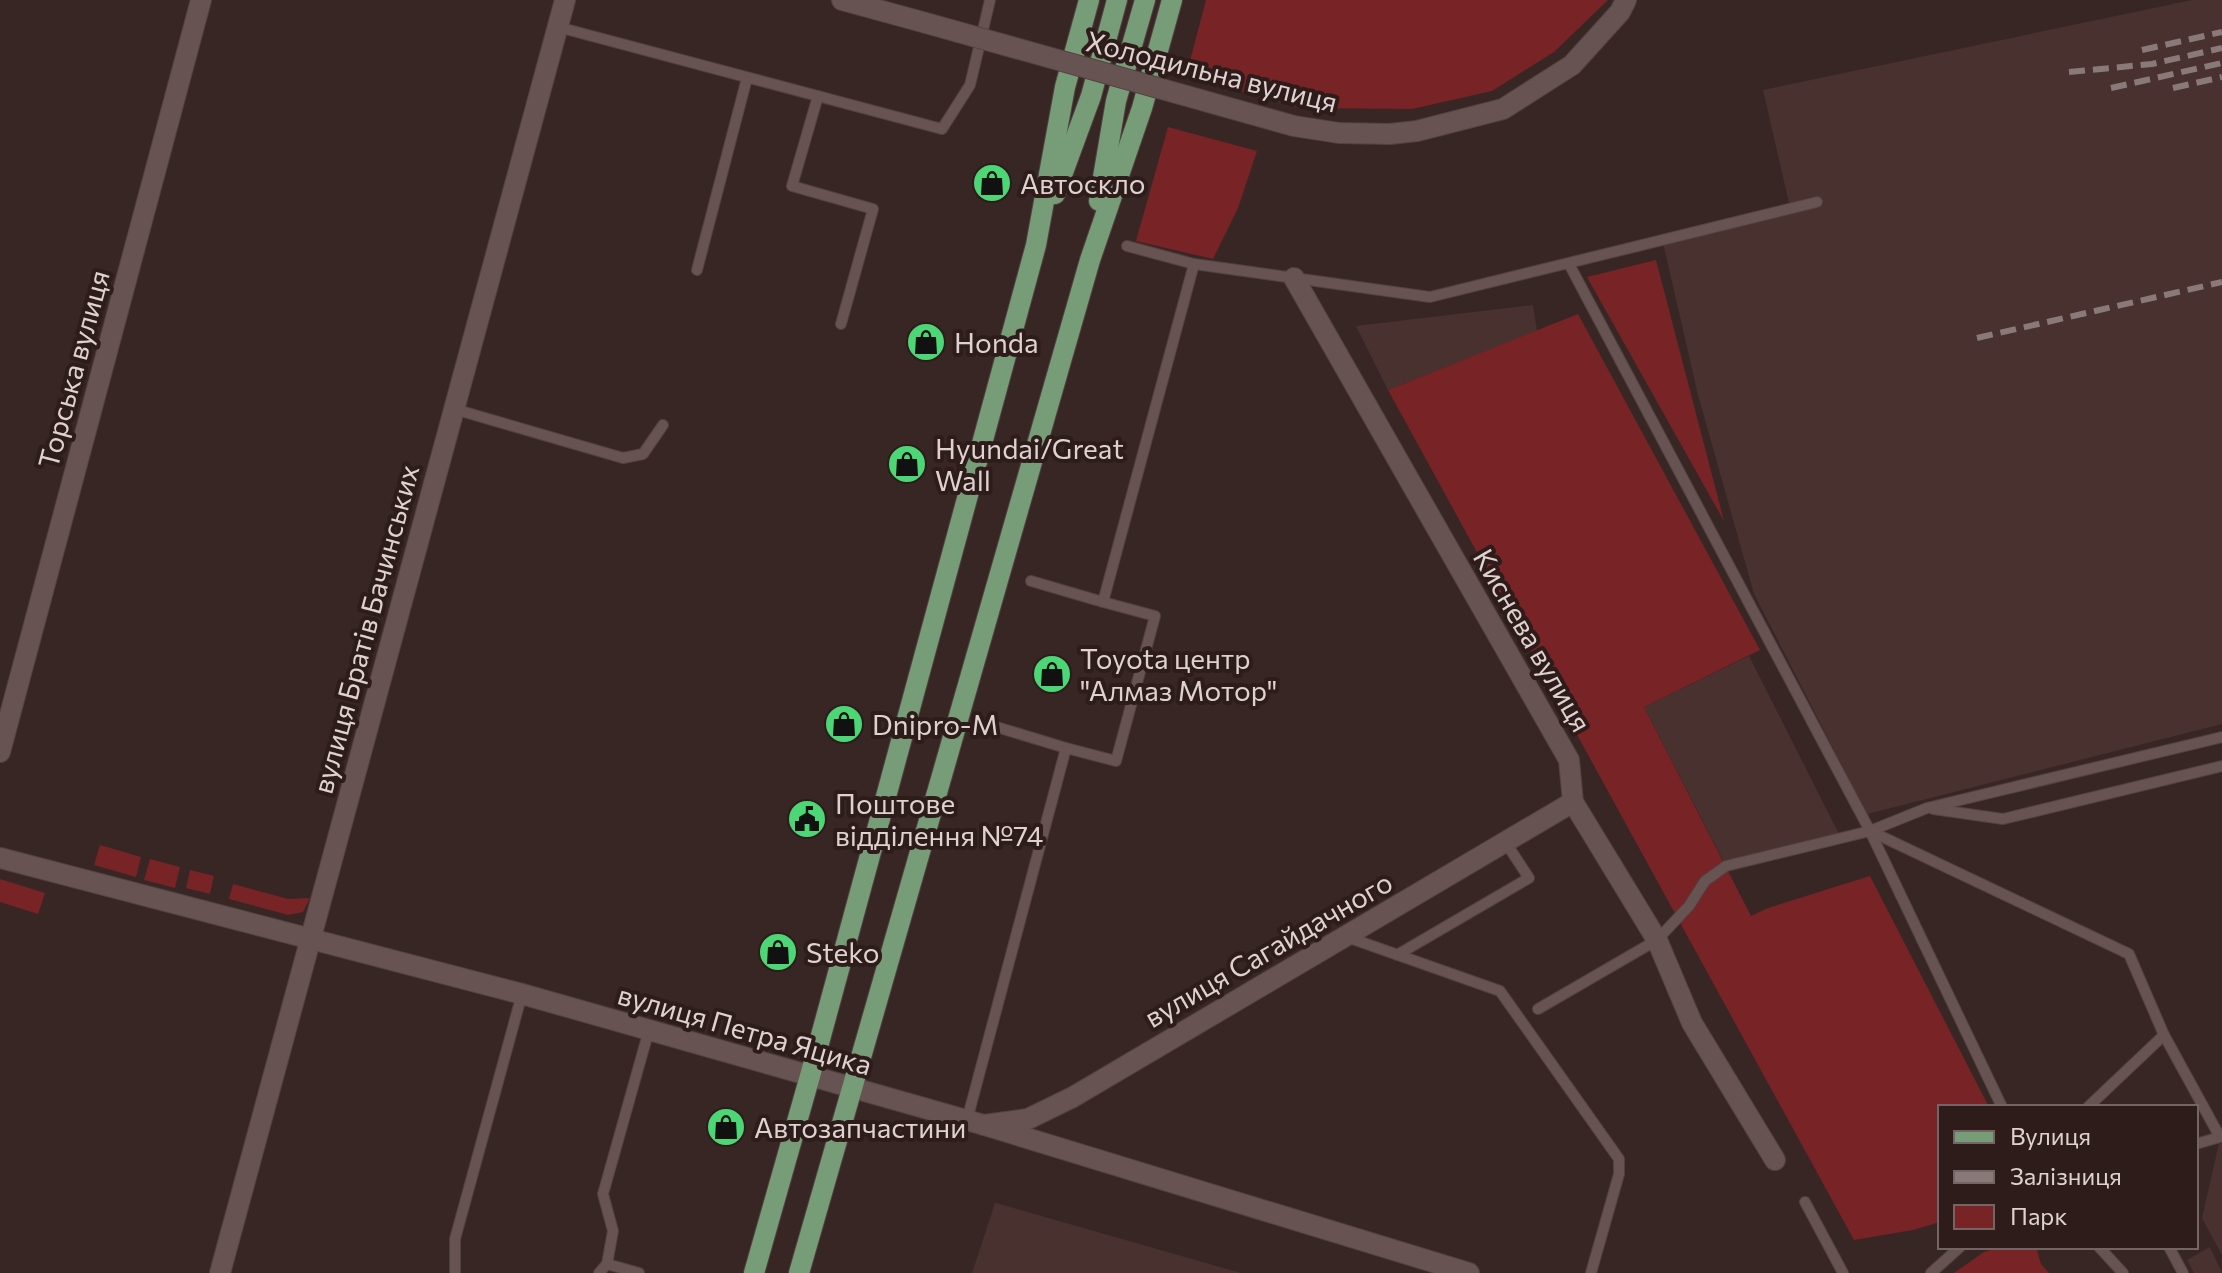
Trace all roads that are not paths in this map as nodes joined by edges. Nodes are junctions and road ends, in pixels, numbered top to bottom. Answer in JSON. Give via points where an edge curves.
{"nodes":[{"id":1,"x":201,"y":0,"type":"edge"},
{"id":2,"x":565,"y":0,"type":"edge"},
{"id":3,"x":842,"y":0,"type":"edge"},
{"id":4,"x":990,"y":0,"type":"edge"},
{"id":5,"x":1089,"y":0,"type":"edge"},
{"id":6,"x":1117,"y":0,"type":"edge"},
{"id":7,"x":1145,"y":0,"type":"edge"},
{"id":8,"x":1172,"y":0,"type":"edge"},
{"id":9,"x":1626,"y":0,"type":"edge"},
{"id":10,"x":558,"y":27,"type":"junction"},
{"id":11,"x":747,"y":78,"type":"junction"},
{"id":12,"x":818,"y":96,"type":"junction"},
{"id":13,"x":1817,"y":202,"type":"dead end"},
{"id":14,"x":1036,"y":245,"type":"junction"},
{"id":15,"x":1127,"y":246,"type":"dead end"},
{"id":16,"x":1090,"y":260,"type":"junction"},
{"id":17,"x":1194,"y":264,"type":"junction"},
{"id":18,"x":1569,"y":264,"type":"junction"},
{"id":19,"x":697,"y":270,"type":"dead end"},
{"id":20,"x":1294,"y":278,"type":"junction"},
{"id":21,"x":841,"y":324,"type":"dead end"},
{"id":22,"x":454,"y":409,"type":"junction"},
{"id":23,"x":663,"y":425,"type":"dead end"},
{"id":24,"x":1031,"y":581,"type":"dead end"},
{"id":25,"x":1103,"y":602,"type":"junction"},
{"id":26,"x":990,"y":725,"type":"dead end"},
{"id":27,"x":2222,"y":737,"type":"edge"},
{"id":28,"x":1066,"y":748,"type":"junction"},
{"id":29,"x":0,"y":752,"type":"edge"},
{"id":30,"x":2222,"y":766,"type":"edge"},
{"id":31,"x":1573,"y":802,"type":"junction"},
{"id":32,"x":1927,"y":808,"type":"junction"},
{"id":33,"x":1870,"y":831,"type":"junction"},
{"id":34,"x":1506,"y":843,"type":"junction"},
{"id":35,"x":0,"y":858,"type":"edge"},
{"id":36,"x":1345,"y":936,"type":"junction"},
{"id":37,"x":311,"y":938,"type":"junction"},
{"id":38,"x":1657,"y":940,"type":"junction"},
{"id":39,"x":1397,"y":955,"type":"junction"},
{"id":40,"x":522,"y":994,"type":"junction"},
{"id":41,"x":1538,"y":1009,"type":"dead end"},
{"id":42,"x":649,"y":1030,"type":"junction"},
{"id":43,"x":2164,"y":1035,"type":"junction"},
{"id":44,"x":810,"y":1076,"type":"junction"},
{"id":45,"x":851,"y":1088,"type":"junction"},
{"id":46,"x":2001,"y":1105,"type":"edge"},
{"id":47,"x":2090,"y":1105,"type":"edge"},
{"id":48,"x":975,"y":1123,"type":"junction"},
{"id":49,"x":2221,"y":1137,"type":"edge"},
{"id":50,"x":2198,"y":1143,"type":"edge"},
{"id":51,"x":1775,"y":1160,"type":"dead end"},
{"id":52,"x":1805,"y":1202,"type":"dead end"},
{"id":53,"x":1958,"y":1249,"type":"edge"},
{"id":54,"x":2101,"y":1249,"type":"edge"},
{"id":55,"x":2170,"y":1249,"type":"edge"},
{"id":56,"x":607,"y":1264,"type":"junction"},
{"id":57,"x":1448,"y":1270,"type":"edge"},
{"id":58,"x":220,"y":1273,"type":"edge"},
{"id":59,"x":455,"y":1273,"type":"edge"},
{"id":60,"x":599,"y":1273,"type":"edge"},
{"id":61,"x":639,"y":1273,"type":"edge"},
{"id":62,"x":754,"y":1273,"type":"edge"},
{"id":63,"x":799,"y":1273,"type":"edge"},
{"id":64,"x":1469,"y":1273,"type":"edge"},
{"id":65,"x":1591,"y":1273,"type":"edge"},
{"id":66,"x":1843,"y":1273,"type":"edge"},
{"id":67,"x":1931,"y":1273,"type":"edge"},
{"id":68,"x":2123,"y":1273,"type":"edge"},
{"id":69,"x":2183,"y":1273,"type":"edge"}],
"edges":[{"from":1,"to":29,"type":"street","name":"Торська вулиця"},
{"from":2,"to":10,"type":"street","name":"вулиця Братів Бачинських"},
{"from":3,"to":9,"type":"street","name":"Холодильна вулиця","bridge":true,"via":[[1294,126],[1390,134],[1503,109],[1572,65]]},
{"from":4,"to":12,"type":"lane","via":[[970,85],[942,129]]},
{"from":5,"to":14,"type":"main road","via":[[1065,87]]},
{"from":6,"to":14,"type":"main road","via":[[1091,96]]},
{"from":7,"to":16,"type":"main road","via":[[1116,101]]},
{"from":8,"to":16,"type":"main road"},
{"from":10,"to":11,"type":"lane"},
{"from":10,"to":22,"type":"street","name":"вулиця Братів Бачинських"},
{"from":11,"to":12,"type":"lane"},
{"from":11,"to":19,"type":"lane"},
{"from":12,"to":21,"type":"lane","via":[[792,186],[873,209]]},
{"from":13,"to":18,"type":"lane"},
{"from":14,"to":44,"type":"main road"},
{"from":15,"to":17,"type":"lane"},
{"from":16,"to":45,"type":"main road"},
{"from":17,"to":20,"type":"lane"},
{"from":17,"to":25,"type":"lane"},
{"from":18,"to":20,"type":"lane","via":[[1430,297]]},
{"from":18,"to":33,"type":"lane"},
{"from":20,"to":31,"type":"street","name":"Киснева вулиця","via":[[1569,760]]},
{"from":22,"to":23,"type":"lane","via":[[623,458],[643,454]]},
{"from":22,"to":37,"type":"street","name":"вулиця Братів Бачинських"},
{"from":24,"to":25,"type":"lane"},
{"from":25,"to":28,"type":"lane","via":[[1155,616],[1116,761]]},
{"from":26,"to":28,"type":"lane"},
{"from":27,"to":32,"type":"lane"},
{"from":28,"to":48,"type":"lane"},
{"from":30,"to":32,"type":"lane","via":[[2003,819]]},
{"from":31,"to":34,"type":"street","name":"вулиця Сагайдачного"},
{"from":31,"to":38,"type":"street","name":"Киснева вулиця"},
{"from":32,"to":33,"type":"lane"},
{"from":33,"to":38,"type":"lane","via":[[1726,866],[1705,881]]},
{"from":33,"to":43,"type":"lane","via":[[2129,954]]},
{"from":33,"to":46,"type":"lane"},
{"from":34,"to":36,"type":"street","name":"вулиця Сагайдачного"},
{"from":34,"to":39,"type":"lane","via":[[1529,878]]},
{"from":35,"to":37,"type":"street","name":"вулиця Петра Яцика"},
{"from":36,"to":39,"type":"lane"},
{"from":36,"to":48,"type":"street","name":"вулиця Сагайдачного","via":[[1073,1097],[1028,1119]]},
{"from":37,"to":40,"type":"street","name":"вулиця Петра Яцика"},
{"from":37,"to":58,"type":"street","name":"вулиця Братів Бачинських"},
{"from":38,"to":41,"type":"lane"},
{"from":38,"to":51,"type":"street","name":"Киснева вулиця","via":[[1692,1023]]},
{"from":39,"to":65,"type":"lane","via":[[1500,991],[1619,1159]]},
{"from":40,"to":42,"type":"street","name":"вулиця Петра Яцика"},
{"from":40,"to":59,"type":"lane","via":[[455,1239]]},
{"from":42,"to":44,"type":"street","name":"вулиця Петра Яцика"},
{"from":42,"to":56,"type":"lane","via":[[603,1194],[613,1231]]},
{"from":43,"to":47,"type":"lane"},
{"from":43,"to":49,"type":"lane"},
{"from":44,"to":45,"type":"street","name":"вулиця Петра Яцика"},
{"from":44,"to":62,"type":"main road"},
{"from":45,"to":48,"type":"street","name":"вулиця Петра Яцика"},
{"from":45,"to":63,"type":"main road"},
{"from":48,"to":57,"type":"street","name":"вулиця Петра Яцика"},
{"from":49,"to":50,"type":"lane"},
{"from":52,"to":66,"type":"lane"},
{"from":53,"to":67,"type":"lane"},
{"from":54,"to":68,"type":"lane"},
{"from":55,"to":69,"type":"lane"},
{"from":56,"to":60,"type":"lane"},
{"from":56,"to":61,"type":"lane"},
{"from":57,"to":64,"type":"street","name":"вулиця Петра Яцика"}]}
